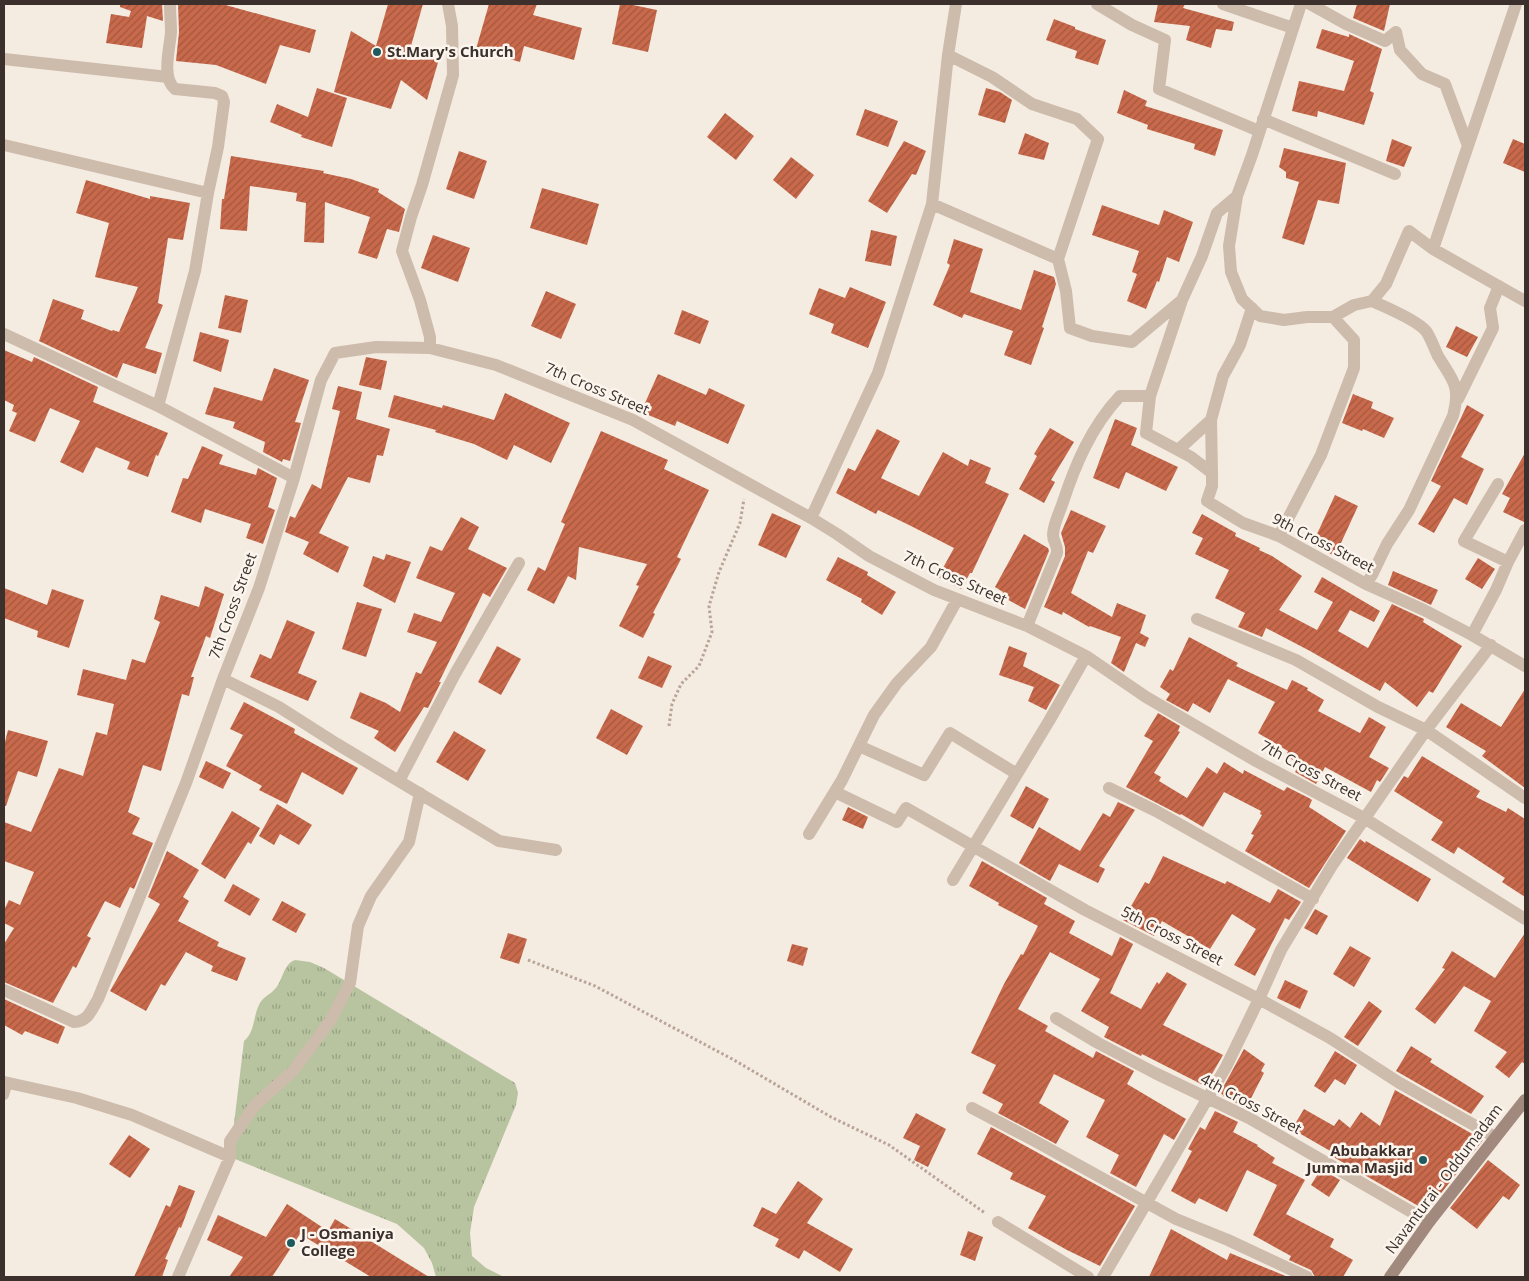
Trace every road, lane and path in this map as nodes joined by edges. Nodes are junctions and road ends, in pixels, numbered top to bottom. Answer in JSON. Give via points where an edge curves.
{"nodes":[{"id":1,"x":170,"y":4,"type":"edge"},
{"id":2,"x":448,"y":4,"type":"edge"},
{"id":3,"x":956,"y":4,"type":"edge"},
{"id":4,"x":1097,"y":4,"type":"edge"},
{"id":5,"x":1224,"y":4,"type":"edge"},
{"id":6,"x":1301,"y":4,"type":"edge"},
{"id":7,"x":1310,"y":4,"type":"edge"},
{"id":8,"x":1516,"y":4,"type":"edge"},
{"id":9,"x":1293,"y":28,"type":"junction"},
{"id":10,"x":948,"y":55,"type":"junction"},
{"id":11,"x":4,"y":58,"type":"edge"},
{"id":12,"x":168,"y":77,"type":"junction"},
{"id":13,"x":1261,"y":125,"type":"junction"},
{"id":14,"x":4,"y":145,"type":"edge"},
{"id":15,"x":1468,"y":146,"type":"junction"},
{"id":16,"x":1396,"y":174,"type":"dead end"},
{"id":17,"x":208,"y":193,"type":"junction"},
{"id":18,"x":1237,"y":196,"type":"junction"},
{"id":19,"x":932,"y":204,"type":"junction"},
{"id":20,"x":1433,"y":249,"type":"junction"},
{"id":21,"x":1058,"y":259,"type":"junction"},
{"id":22,"x":1498,"y":286,"type":"junction"},
{"id":23,"x":1182,"y":300,"type":"junction"},
{"id":24,"x":1525,"y":300,"type":"edge"},
{"id":25,"x":1372,"y":301,"type":"junction"},
{"id":26,"x":1252,"y":308,"type":"junction"},
{"id":27,"x":1333,"y":317,"type":"junction"},
{"id":28,"x":4,"y":334,"type":"edge"},
{"id":29,"x":430,"y":348,"type":"junction"},
{"id":30,"x":1150,"y":396,"type":"junction"},
{"id":31,"x":1458,"y":399,"type":"junction"},
{"id":32,"x":158,"y":406,"type":"junction"},
{"id":33,"x":1211,"y":420,"type":"junction"},
{"id":34,"x":1178,"y":450,"type":"junction"},
{"id":35,"x":1212,"y":473,"type":"junction"},
{"id":36,"x":294,"y":478,"type":"junction"},
{"id":37,"x":747,"y":483,"type":"junction"},
{"id":38,"x":1498,"y":484,"type":"dead end"},
{"id":39,"x":811,"y":518,"type":"junction"},
{"id":40,"x":1525,"y":530,"type":"edge"},
{"id":41,"x":1279,"y":536,"type":"junction"},
{"id":42,"x":1508,"y":562,"type":"junction"},
{"id":43,"x":519,"y":563,"type":"dead end"},
{"id":44,"x":1366,"y":584,"type":"junction"},
{"id":45,"x":957,"y":600,"type":"junction"},
{"id":46,"x":1197,"y":619,"type":"dead end"},
{"id":47,"x":1026,"y":626,"type":"junction"},
{"id":48,"x":1472,"y":635,"type":"junction"},
{"id":49,"x":1491,"y":645,"type":"junction"},
{"id":50,"x":1086,"y":656,"type":"junction"},
{"id":51,"x":1525,"y":666,"type":"edge"},
{"id":52,"x":223,"y":679,"type":"junction"},
{"id":53,"x":669,"y":726,"type":"dead end"},
{"id":54,"x":1426,"y":730,"type":"junction"},
{"id":55,"x":859,"y":746,"type":"junction"},
{"id":56,"x":1017,"y":774,"type":"junction"},
{"id":57,"x":399,"y":781,"type":"junction"},
{"id":58,"x":1109,"y":788,"type":"dead end"},
{"id":59,"x":835,"y":792,"type":"junction"},
{"id":60,"x":420,"y":793,"type":"junction"},
{"id":61,"x":1525,"y":798,"type":"edge"},
{"id":62,"x":1364,"y":818,"type":"junction"},
{"id":63,"x":809,"y":834,"type":"dead end"},
{"id":64,"x":973,"y":846,"type":"junction"},
{"id":65,"x":556,"y":850,"type":"dead end"},
{"id":66,"x":952,"y":880,"type":"dead end"},
{"id":67,"x":1313,"y":898,"type":"junction"},
{"id":68,"x":1525,"y":918,"type":"edge"},
{"id":69,"x":528,"y":960,"type":"dead end"},
{"id":70,"x":4,"y":990,"type":"edge"},
{"id":71,"x":1259,"y":999,"type":"junction"},
{"id":72,"x":1056,"y":1018,"type":"dead end"},
{"id":73,"x":5,"y":1086,"type":"edge"},
{"id":74,"x":1207,"y":1099,"type":"junction"},
{"id":75,"x":1525,"y":1100,"type":"edge"},
{"id":76,"x":972,"y":1108,"type":"dead end"},
{"id":77,"x":1495,"y":1137,"type":"junction"},
{"id":78,"x":230,"y":1157,"type":"junction"},
{"id":79,"x":1146,"y":1202,"type":"junction"},
{"id":80,"x":998,"y":1222,"type":"joint"},
{"id":81,"x":1429,"y":1222,"type":"junction"},
{"id":82,"x":1393,"y":1276,"type":"edge"},
{"id":83,"x":178,"y":1277,"type":"edge"},
{"id":84,"x":1088,"y":1277,"type":"edge"},
{"id":85,"x":1103,"y":1277,"type":"edge"},
{"id":86,"x":1307,"y":1277,"type":"edge"}],
"edges":[{"from":1,"to":12,"type":"street"},
{"from":2,"to":29,"type":"street","via":[[453,75],[402,251],[420,300]]},
{"from":3,"to":10,"type":"street"},
{"from":4,"to":13,"type":"street","via":[[1165,40],[1159,89]]},
{"from":5,"to":9,"type":"street"},
{"from":6,"to":9,"type":"street"},
{"from":7,"to":15,"type":"street","via":[[1385,40],[1396,32],[1400,50],[1422,74],[1446,84]]},
{"from":8,"to":15,"type":"street"},
{"from":9,"to":13,"type":"street"},
{"from":10,"to":19,"type":"street"},
{"from":10,"to":21,"type":"street","via":[[992,77],[1032,104],[1077,119],[1098,139]]},
{"from":11,"to":12,"type":"street"},
{"from":12,"to":17,"type":"street","via":[[175,89],[222,96],[224,111]]},
{"from":13,"to":16,"type":"street"},
{"from":13,"to":18,"type":"street"},
{"from":14,"to":17,"type":"street"},
{"from":15,"to":20,"type":"street"},
{"from":17,"to":32,"type":"street","via":[[195,271]]},
{"from":18,"to":23,"type":"street","via":[[1217,213]]},
{"from":18,"to":26,"type":"street","via":[[1230,246],[1231,272],[1242,299]]},
{"from":19,"to":21,"type":"street"},
{"from":19,"to":39,"type":"street","via":[[878,373]]},
{"from":20,"to":22,"type":"street"},
{"from":20,"to":25,"type":"street","via":[[1409,231],[1386,284]]},
{"from":21,"to":23,"type":"street","via":[[1070,328],[1092,336],[1132,342]]},
{"from":22,"to":24,"type":"street"},
{"from":22,"to":31,"type":"street","via":[[1490,308],[1493,328]]},
{"from":23,"to":30,"type":"street"},
{"from":25,"to":27,"type":"street","via":[[1354,305]]},
{"from":25,"to":31,"type":"street","via":[[1426,331],[1453,378]]},
{"from":26,"to":27,"type":"street","via":[[1260,316],[1284,320]]},
{"from":26,"to":33,"type":"street","via":[[1240,345],[1222,376]]},
{"from":27,"to":41,"type":"street","via":[[1354,340],[1354,368],[1321,454]]},
{"from":28,"to":32,"type":"street"},
{"from":29,"to":36,"type":"street","name":"7th Cross Street","via":[[376,346],[335,353],[321,380]]},
{"from":29,"to":37,"type":"street","name":"7th Cross Street","via":[[496,365],[633,420]]},
{"from":30,"to":34,"type":"street","via":[[1146,433]]},
{"from":30,"to":47,"type":"street","via":[[1120,396],[1089,436],[1059,512],[1053,536],[1057,553]]},
{"from":31,"to":44,"type":"street","via":[[1409,510]]},
{"from":32,"to":36,"type":"street"},
{"from":33,"to":34,"type":"street"},
{"from":33,"to":35,"type":"street"},
{"from":34,"to":35,"type":"street"},
{"from":35,"to":41,"type":"street","name":"9th Cross Street","via":[[1207,501],[1243,523]]},
{"from":36,"to":52,"type":"street","name":"7th Cross Street","via":[[258,588]]},
{"from":37,"to":39,"type":"street","name":"7th Cross Street"},
{"from":37,"to":53,"type":"path","via":[[740,523],[719,572],[709,606],[712,632],[699,666],[681,684],[672,704]]},
{"from":38,"to":42,"type":"street","via":[[1464,541]]},
{"from":39,"to":45,"type":"street","name":"7th Cross Street","via":[[869,556]]},
{"from":40,"to":42,"type":"street"},
{"from":41,"to":44,"type":"street","name":"9th Cross Street"},
{"from":42,"to":48,"type":"street"},
{"from":43,"to":57,"type":"street","via":[[455,674]]},
{"from":44,"to":48,"type":"street","name":"9th Cross Street"},
{"from":45,"to":47,"type":"street","name":"7th Cross Street"},
{"from":45,"to":55,"type":"street","via":[[931,647],[897,683],[874,715]]},
{"from":46,"to":54,"type":"street","via":[[1296,660],[1378,707]]},
{"from":47,"to":50,"type":"street","name":"7th Cross Street"},
{"from":48,"to":49,"type":"street","name":"9th Cross Street"},
{"from":49,"to":51,"type":"street","name":"9th Cross Street"},
{"from":49,"to":54,"type":"street"},
{"from":50,"to":56,"type":"street"},
{"from":50,"to":62,"type":"street","name":"7th Cross Street","via":[[1146,697],[1256,761]]},
{"from":52,"to":57,"type":"street","via":[[279,707]]},
{"from":52,"to":70,"type":"street","name":"7th Cross Street","via":[[186,783],[98,999],[87,1018],[74,1022]]},
{"from":54,"to":61,"type":"street"},
{"from":54,"to":62,"type":"street"},
{"from":55,"to":56,"type":"street","via":[[924,775],[950,732]]},
{"from":55,"to":59,"type":"street"},
{"from":56,"to":64,"type":"street"},
{"from":57,"to":60,"type":"street"},
{"from":58,"to":67,"type":"street"},
{"from":59,"to":63,"type":"street"},
{"from":59,"to":64,"type":"street","name":"5th Cross Street","via":[[897,822],[906,808]]},
{"from":60,"to":65,"type":"street","via":[[499,841]]},
{"from":60,"to":78,"type":"street","via":[[409,842],[371,896],[358,926],[350,983],[330,1021],[293,1071],[250,1112],[230,1141]]},
{"from":62,"to":67,"type":"street"},
{"from":62,"to":68,"type":"street","name":"7th Cross Street"},
{"from":64,"to":66,"type":"street"},
{"from":64,"to":71,"type":"street","name":"5th Cross Street","via":[[1085,910]]},
{"from":67,"to":71,"type":"street","via":[[1281,950]]},
{"from":69,"to":80,"type":"path","via":[[595,986],[734,1060],[831,1117],[889,1145]]},
{"from":71,"to":74,"type":"street"},
{"from":71,"to":77,"type":"street","name":"5th Cross Street"},
{"from":72,"to":74,"type":"street","name":"4th Cross Street"},
{"from":73,"to":78,"type":"street","via":[[76,1098],[132,1115]]},
{"from":74,"to":79,"type":"street"},
{"from":74,"to":81,"type":"street","name":"4th Cross Street","via":[[1249,1118]]},
{"from":75,"to":77,"type":"main road","name":"Navanturai - Oddumadam"},
{"from":76,"to":79,"type":"street"},
{"from":77,"to":81,"type":"main road","name":"Navanturai - Oddumadam"},
{"from":78,"to":83,"type":"street"},
{"from":79,"to":85,"type":"street"},
{"from":79,"to":86,"type":"street","via":[[1176,1219]]},
{"from":80,"to":84,"type":"street"},
{"from":81,"to":82,"type":"main road","name":"Navanturai - Oddumadam"}]}
